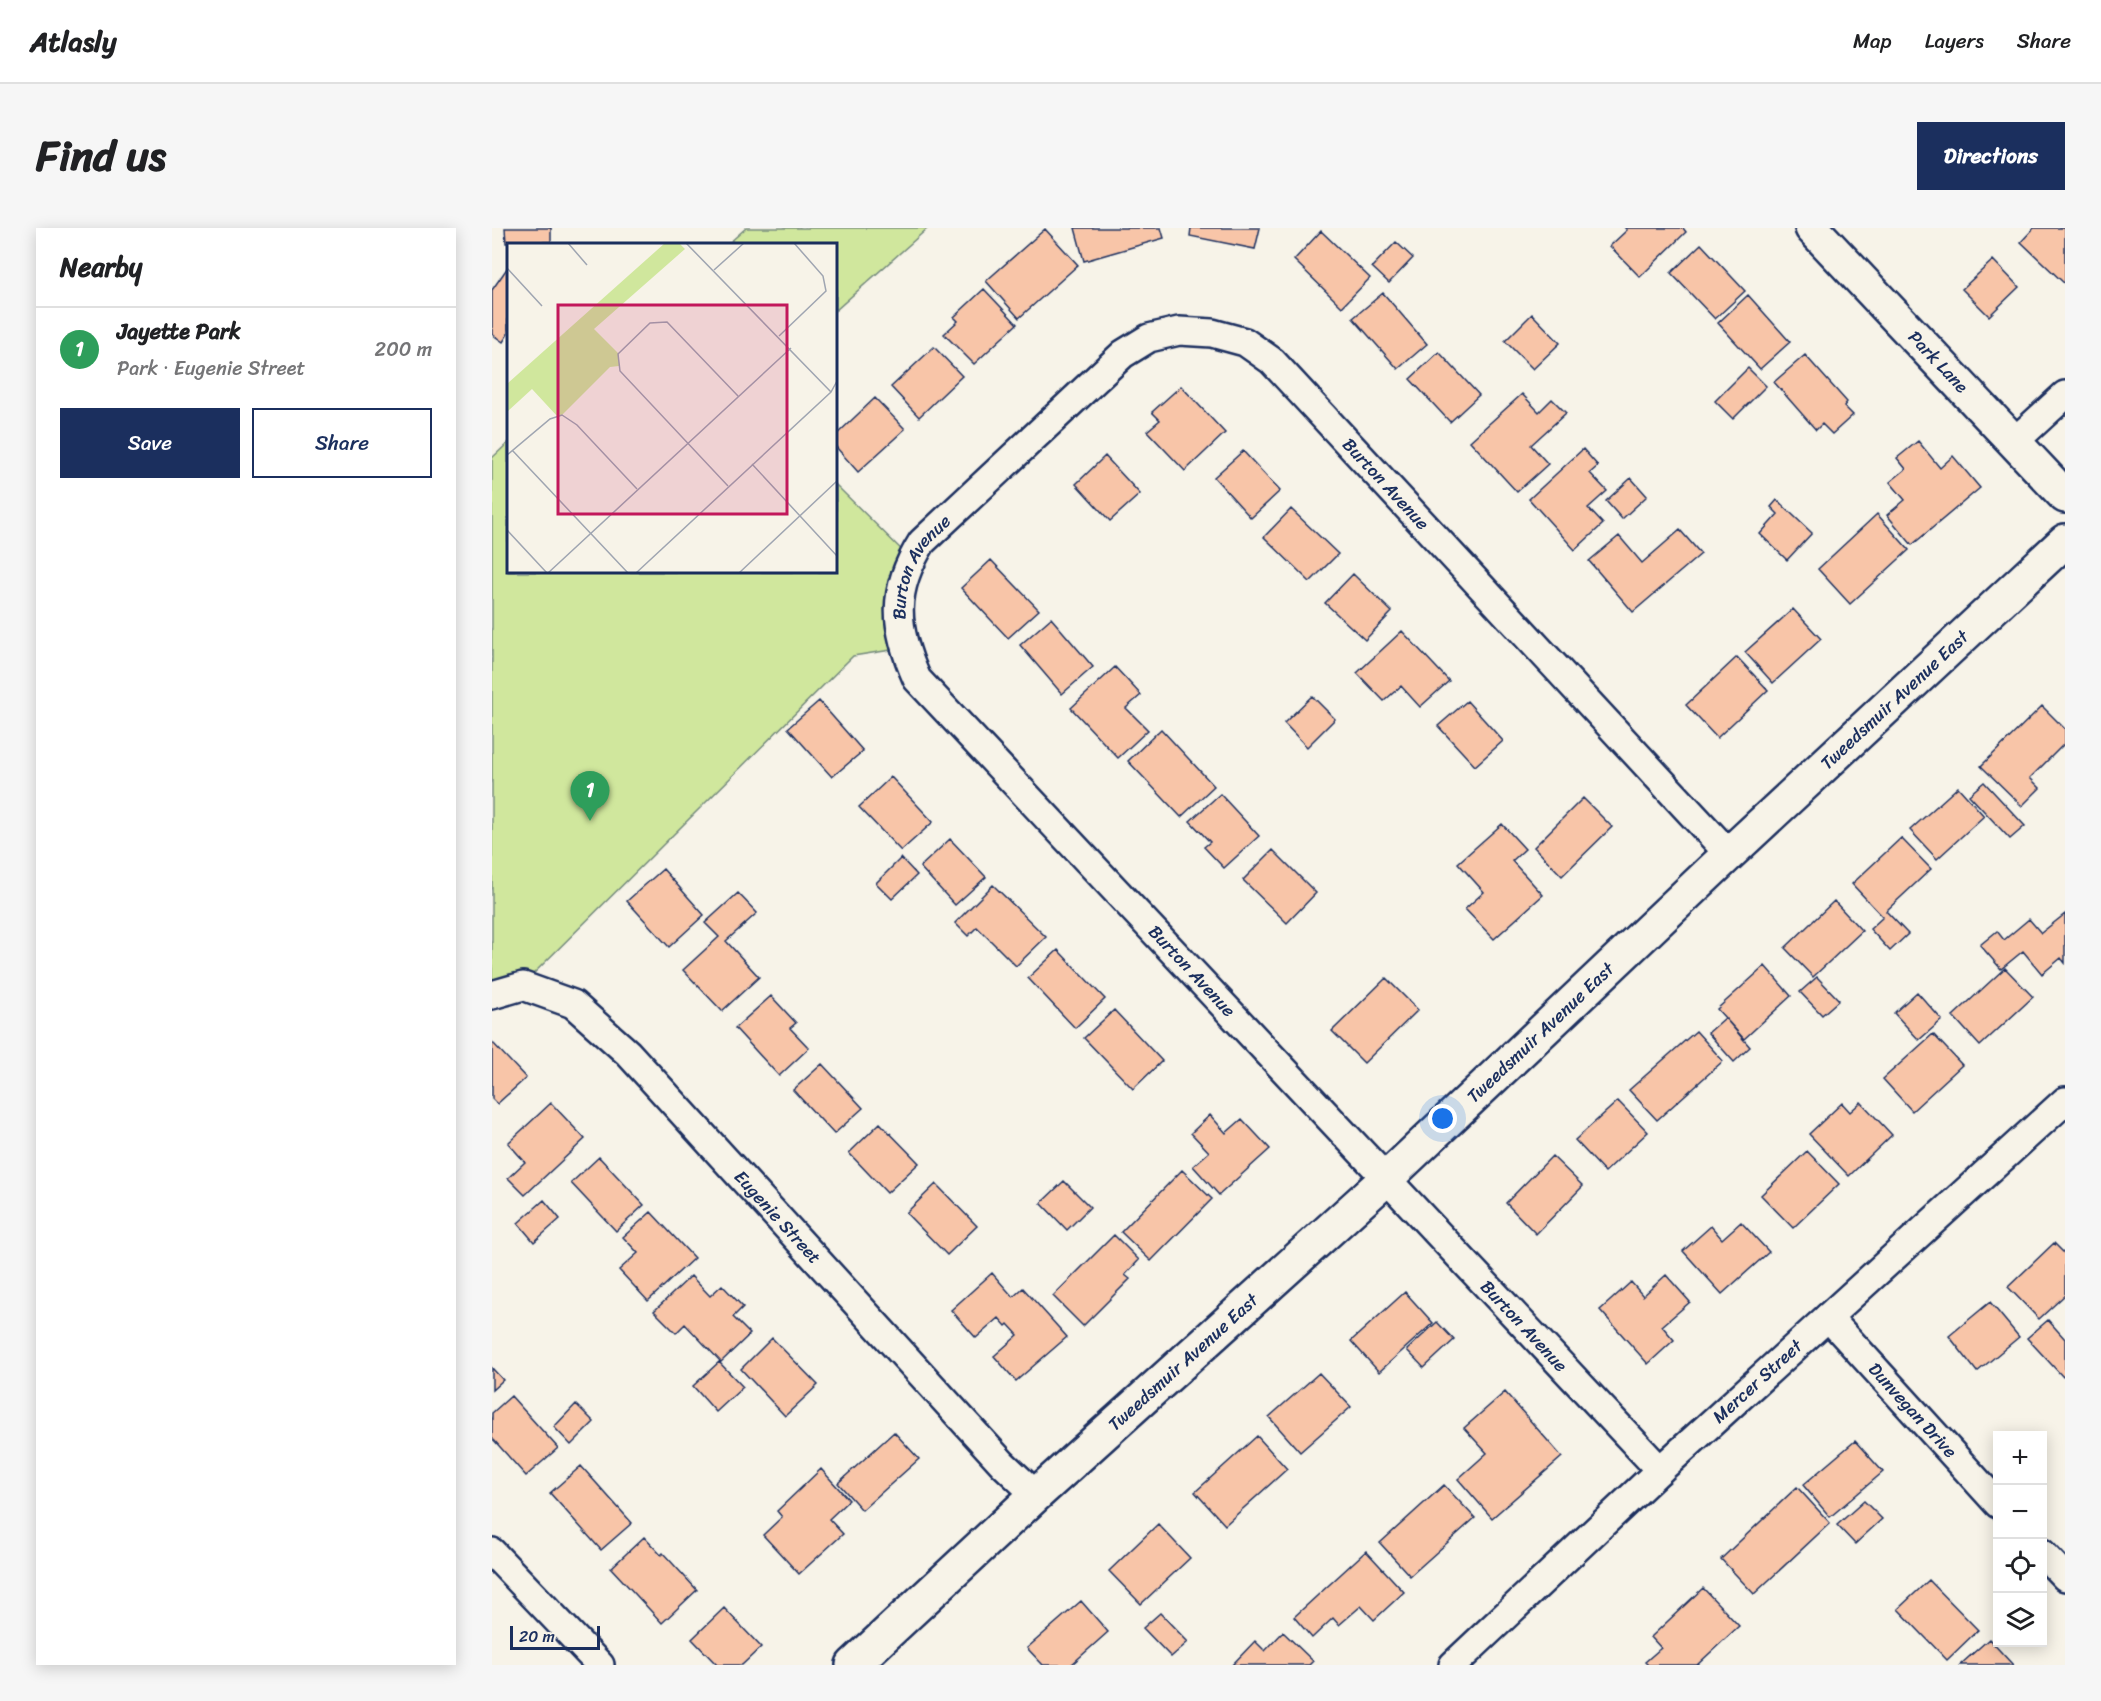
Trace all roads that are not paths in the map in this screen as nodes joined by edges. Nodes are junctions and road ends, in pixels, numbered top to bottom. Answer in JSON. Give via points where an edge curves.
{"nodes":[{"id":1,"x":1812,"y":228,"type":"edge"},
{"id":2,"x":2065,"y":395,"type":"edge"},
{"id":3,"x":2015,"y":441,"type":"junction"},
{"id":4,"x":2065,"y":496,"type":"edge"},
{"id":5,"x":2065,"y":541,"type":"edge"},
{"id":6,"x":1729,"y":854,"type":"junction"},
{"id":7,"x":492,"y":995,"type":"edge"},
{"id":8,"x":2065,"y":1101,"type":"edge"},
{"id":9,"x":1386,"y":1179,"type":"junction"},
{"id":10,"x":1828,"y":1317,"type":"junction"},
{"id":11,"x":1660,"y":1470,"type":"junction"},
{"id":12,"x":1036,"y":1495,"type":"junction"},
{"id":13,"x":1993,"y":1498,"type":"edge"},
{"id":14,"x":492,"y":1552,"type":"edge"},
{"id":15,"x":2047,"y":1557,"type":"edge"},
{"id":16,"x":2065,"y":1577,"type":"edge"},
{"id":17,"x":600,"y":1665,"type":"edge"},
{"id":18,"x":853,"y":1665,"type":"edge"},
{"id":19,"x":1453,"y":1665,"type":"edge"}],
"edges":[{"from":1,"to":3,"type":"street","name":"Park Lane"},
{"from":2,"to":3,"type":"street"},
{"from":3,"to":4,"type":"street","name":"Park Lane"},
{"from":5,"to":6,"type":"street","name":"Tweedsmuir Avenue East"},
{"from":6,"to":9,"type":"street","name":"Tweedsmuir Avenue East"},
{"from":6,"to":9,"type":"street","name":"Burton Avenue","via":[[1272,361],[1245,342],[1212,333],[1179,331],[1149,338],[1123,354],[922,542],[908,564],[899,609],[901,635],[917,679]]},
{"from":7,"to":12,"type":"street","name":"Eugenie Street","via":[[523,986],[573,1004],[628,1053],[1003,1464]]},
{"from":8,"to":10,"type":"street","name":"Mercer Street"},
{"from":9,"to":11,"type":"street","name":"Burton Avenue"},
{"from":9,"to":12,"type":"street","name":"Tweedsmuir Avenue East"},
{"from":10,"to":11,"type":"street","name":"Mercer Street"},
{"from":10,"to":13,"type":"street","name":"Dunvegan Drive"},
{"from":11,"to":19,"type":"street","name":"Mercer Street"},
{"from":12,"to":18,"type":"street","name":"Tweedsmuir Avenue East"},
{"from":14,"to":17,"type":"street"},
{"from":15,"to":16,"type":"street"}]}
